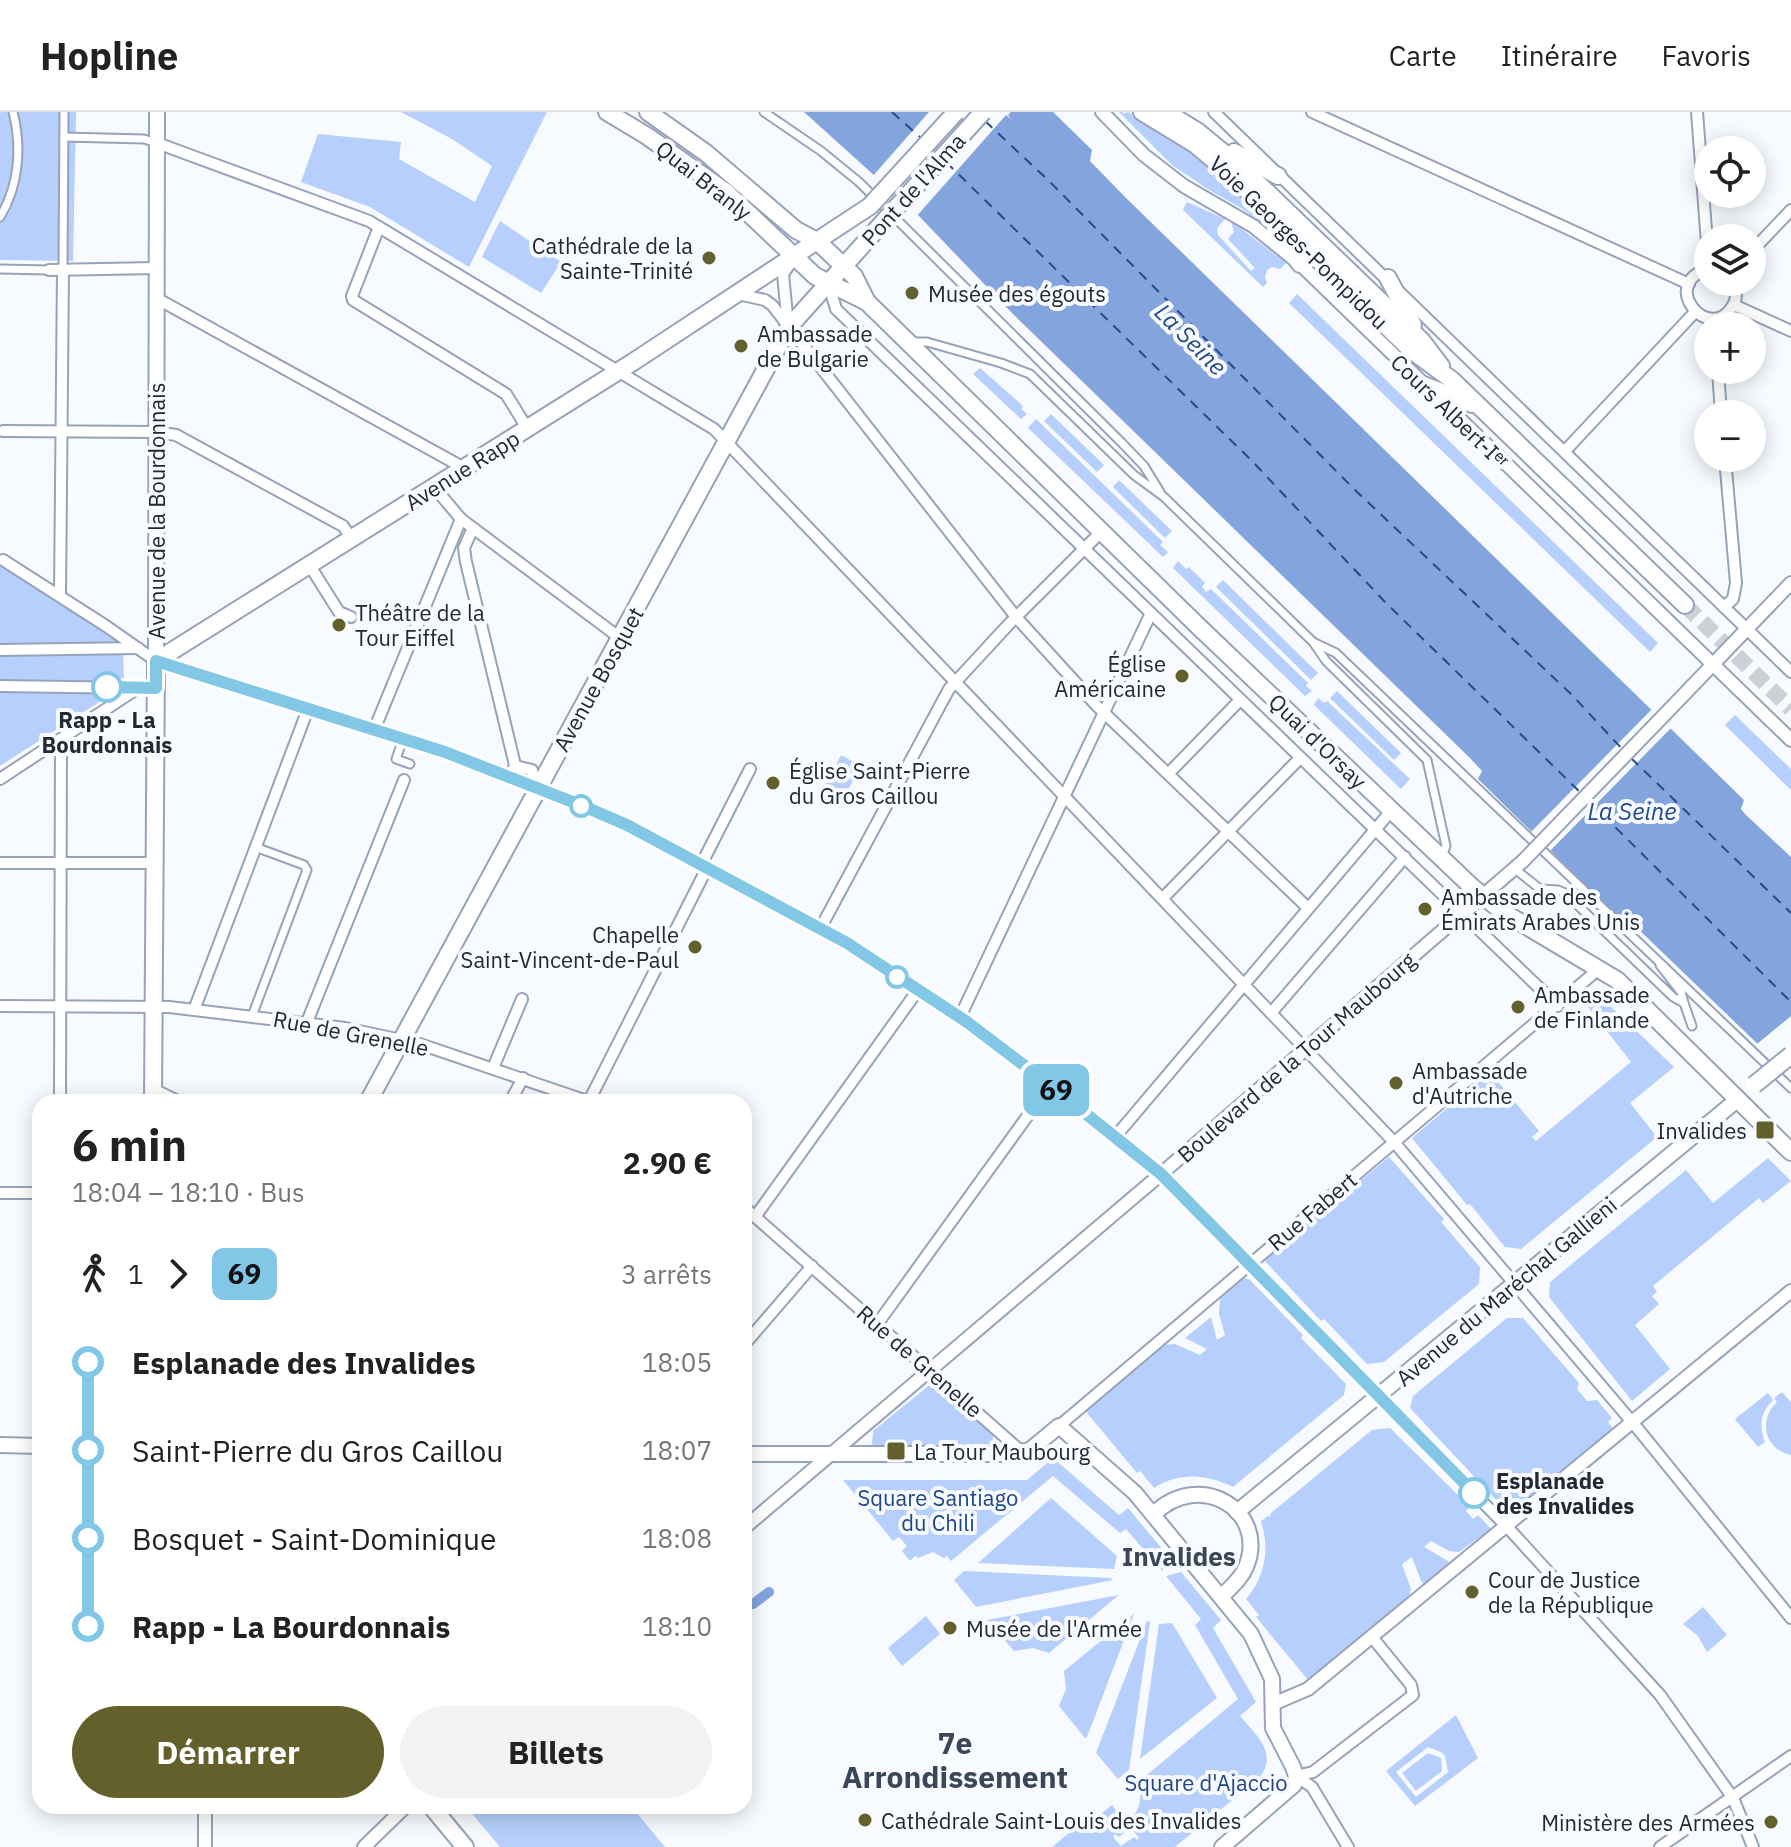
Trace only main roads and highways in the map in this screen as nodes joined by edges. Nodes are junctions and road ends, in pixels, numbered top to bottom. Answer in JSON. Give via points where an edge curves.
{"nodes":[{"id":1,"x":157,"y":112,"type":"edge"},
{"id":2,"x":607,"y":112,"type":"edge"},
{"id":3,"x":648,"y":112,"type":"edge"},
{"id":4,"x":956,"y":112,"type":"edge"},
{"id":5,"x":983,"y":112,"type":"edge"},
{"id":6,"x":1142,"y":112,"type":"edge"},
{"id":7,"x":1166,"y":112,"type":"edge"},
{"id":8,"x":1197,"y":131,"type":"junction"},
{"id":9,"x":1278,"y":176,"type":"road end"},
{"id":10,"x":1256,"y":199,"type":"junction"},
{"id":11,"x":817,"y":241,"type":"junction"},
{"id":12,"x":795,"y":257,"type":"junction"},
{"id":13,"x":1300,"y":264,"type":"road end"},
{"id":14,"x":843,"y":266,"type":"junction"},
{"id":15,"x":1388,"y":278,"type":"road end"},
{"id":16,"x":828,"y":282,"type":"junction"},
{"id":17,"x":867,"y":302,"type":"junction"},
{"id":18,"x":1422,"y":341,"type":"junction"},
{"id":19,"x":1452,"y":380,"type":"junction"},
{"id":20,"x":1421,"y":384,"type":"road end"},
{"id":21,"x":1481,"y":408,"type":"junction"},
{"id":22,"x":1685,"y":605,"type":"tunnel mouth"},
{"id":23,"x":156,"y":661,"type":"junction"},
{"id":24,"x":1791,"y":1055,"type":"edge"},
{"id":25,"x":153,"y":1094,"type":"edge"},
{"id":26,"x":372,"y":1094,"type":"edge"},
{"id":27,"x":1737,"y":1100,"type":"junction"},
{"id":28,"x":1791,"y":1152,"type":"edge"},
{"id":29,"x":0,"y":1445,"type":"edge"},
{"id":30,"x":32,"y":1446,"type":"edge"},
{"id":31,"x":752,"y":1454,"type":"edge"},
{"id":32,"x":1237,"y":1512,"type":"junction"},
{"id":33,"x":1154,"y":1514,"type":"junction"},
{"id":34,"x":1222,"y":1596,"type":"junction"},
{"id":35,"x":438,"y":1814,"type":"edge"},
{"id":36,"x":465,"y":1847,"type":"edge"},
{"id":37,"x":1222,"y":1847,"type":"edge"}],
"edges":[{"from":1,"to":23,"type":"main road","name":"Avenue de la Bourdonnais"},
{"from":2,"to":12,"type":"main road","name":"Quai Branly","via":[[726,192]]},
{"from":3,"to":11,"type":"main road","name":"Quai Branly"},
{"from":4,"to":11,"type":"main road","name":"Pont de l'Alma","bridge":true,"via":[[870,206]]},
{"from":5,"to":14,"type":"main road","name":"Pont de l'Alma","bridge":true},
{"from":6,"to":10,"type":"main road","name":"Voie Georges-Pompidou","via":[[1203,151]]},
{"from":7,"to":8,"type":"main road","name":"Voie Georges-Pompidou"},
{"from":8,"to":9,"type":"main road"},
{"from":8,"to":18,"type":"main road","name":"Voie Georges-Pompidou"},
{"from":10,"to":13,"type":"main road"},
{"from":10,"to":19,"type":"main road","name":"Voie Georges-Pompidou","via":[[1411,350]]},
{"from":11,"to":12,"type":"main road","name":"Pont de l'Alma"},
{"from":11,"to":14,"type":"main road","name":"Quai Branly"},
{"from":12,"to":16,"type":"main road","name":"Quai Branly"},
{"from":12,"to":23,"type":"main road","name":"Avenue Rapp","via":[[619,371],[523,422],[464,468],[348,533],[310,566]]},
{"from":14,"to":16,"type":"main road","name":"Avenue Bosquet"},
{"from":14,"to":17,"type":"main road","name":"Quai d'Orsay","via":[[858,281]]},
{"from":15,"to":18,"type":"main road"},
{"from":16,"to":17,"type":"main road","name":"Quai d'Orsay"},
{"from":16,"to":26,"type":"main road","name":"Avenue Bosquet","via":[[788,328]]},
{"from":17,"to":27,"type":"main road","name":"Quai d'Orsay","via":[[1484,898],[1629,991]]},
{"from":18,"to":19,"type":"main road","name":"Voie Georges-Pompidou"},
{"from":19,"to":21,"type":"main road","name":"Voie Georges-Pompidou"},
{"from":20,"to":21,"type":"main road"},
{"from":21,"to":22,"type":"main road","name":"Voie Georges-Pompidou"},
{"from":23,"to":25,"type":"main road","name":"Avenue de la Bourdonnais","via":[[147,688]]},
{"from":24,"to":27,"type":"main road","bridge":true},
{"from":27,"to":28,"type":"main road","name":"Quai d'Orsay"},
{"from":27,"to":32,"type":"main road","name":"Avenue du Maréchal Gallieni"},
{"from":29,"to":30,"type":"main road"},
{"from":31,"to":33,"type":"main road","name":"Rue Fabert","via":[[1023,1453],[1059,1426]]},
{"from":32,"to":33,"type":"main road","via":[[1220,1499],[1196,1493],[1173,1499]]},
{"from":32,"to":34,"type":"main road","via":[[1248,1534],[1249,1557]]},
{"from":33,"to":34,"type":"main road"},
{"from":34,"to":37,"type":"main road","via":[[1263,1656],[1272,1679],[1273,1728],[1296,1776],[1290,1790]]},
{"from":35,"to":36,"type":"main road"}]}
